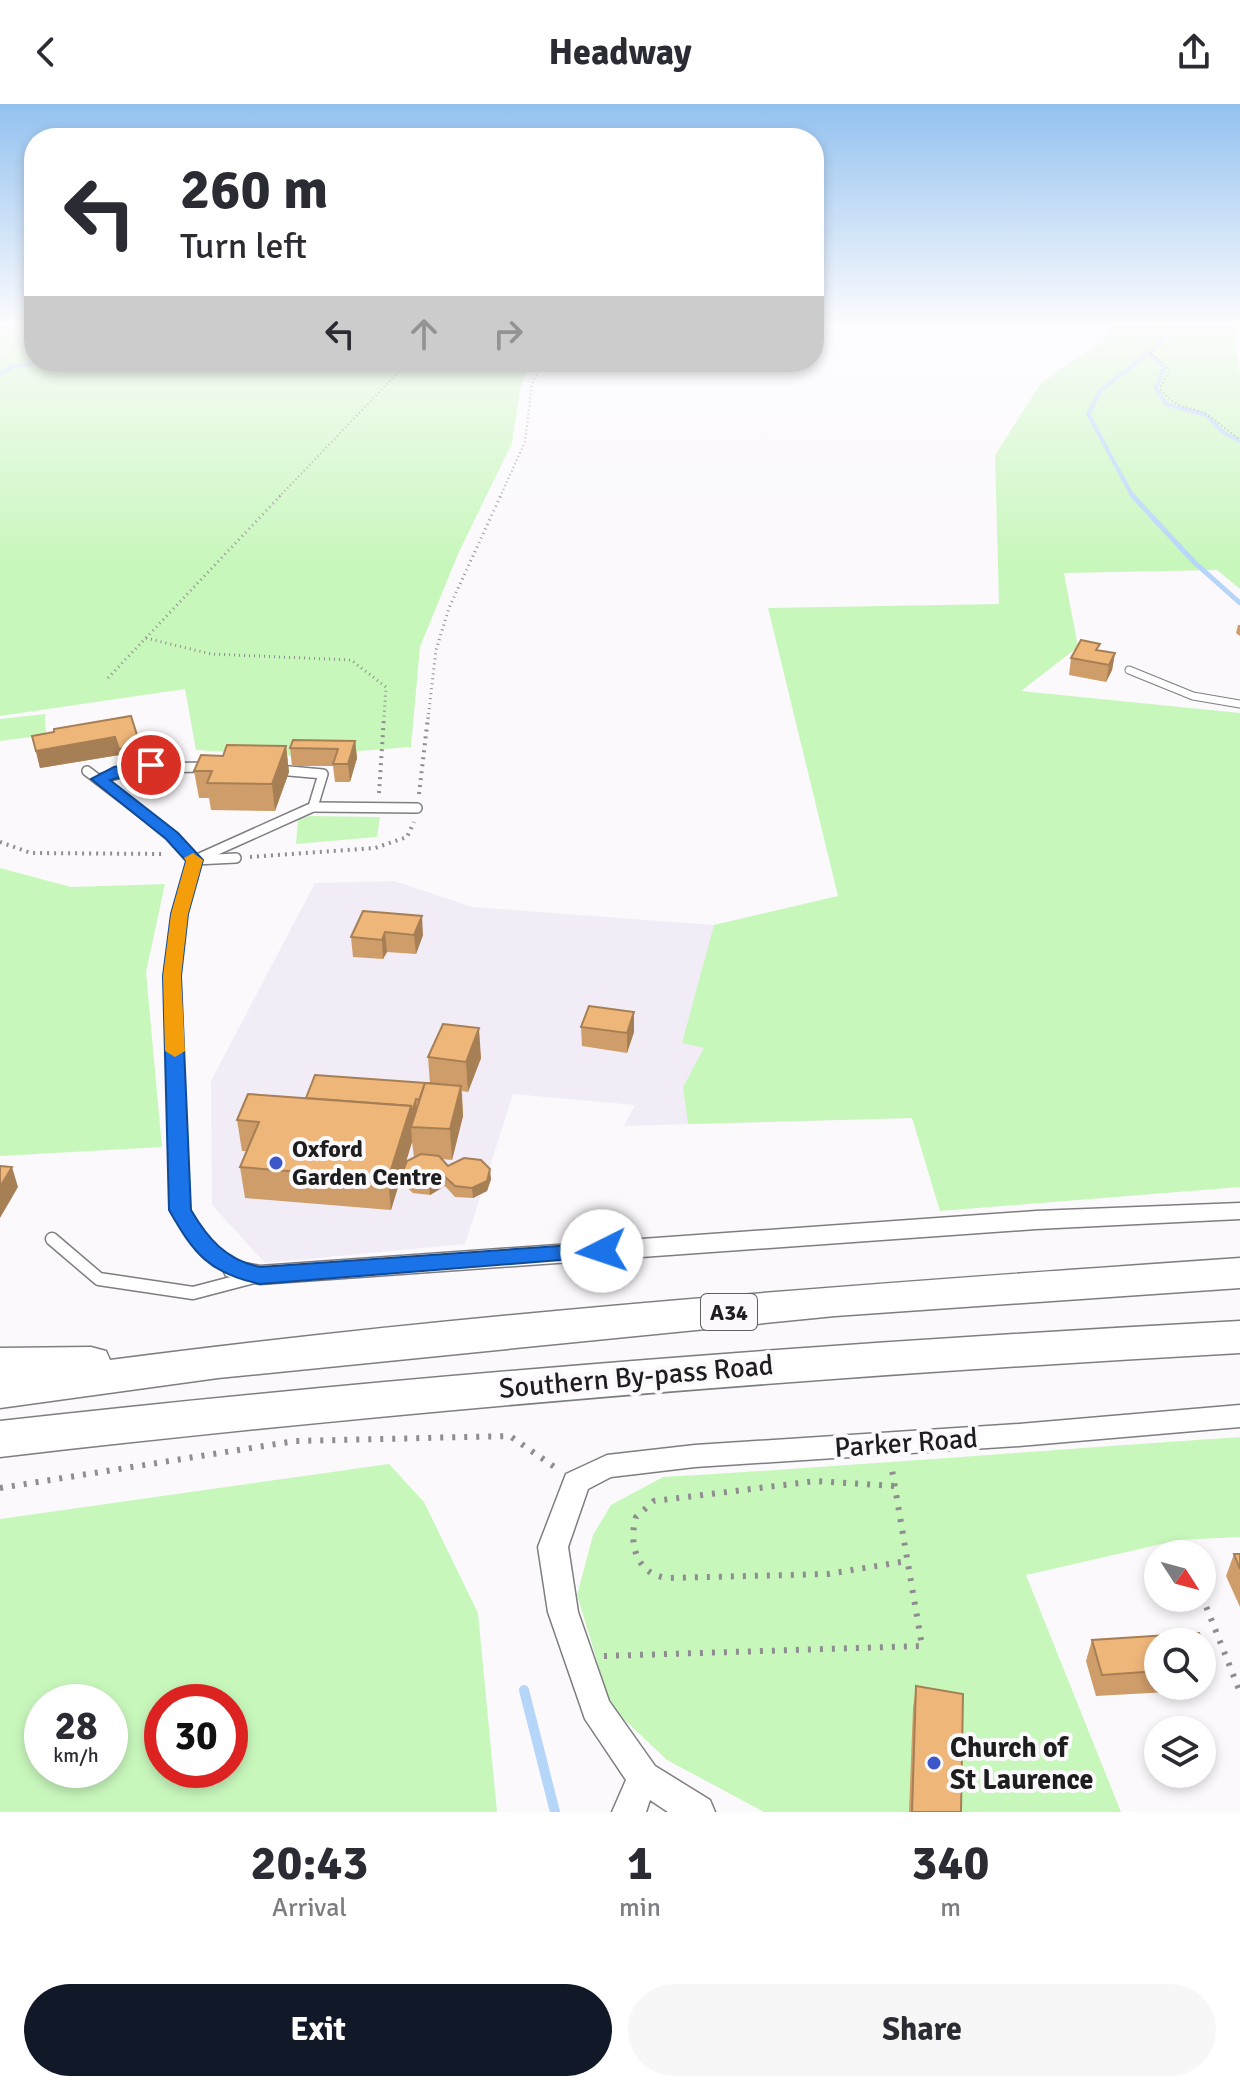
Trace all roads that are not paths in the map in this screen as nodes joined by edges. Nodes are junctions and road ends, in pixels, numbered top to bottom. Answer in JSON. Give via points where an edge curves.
{"nodes":[{"id":1,"x":1129,"y":670,"type":"dead end"},
{"id":2,"x":1240,"y":704,"type":"edge"},
{"id":3,"x":221,"y":767,"type":"edge"},
{"id":4,"x":267,"y":769,"type":"edge"},
{"id":5,"x":87,"y":771,"type":"dead end"},
{"id":6,"x":99,"y":779,"type":"junction"},
{"id":7,"x":313,"y":807,"type":"junction"},
{"id":8,"x":417,"y":808,"type":"road end"},
{"id":9,"x":192,"y":857,"type":"junction"},
{"id":10,"x":236,"y":858,"type":"road end"},
{"id":11,"x":1240,"y":1211,"type":"edge"},
{"id":12,"x":52,"y":1239,"type":"dead end"},
{"id":13,"x":235,"y":1270,"type":"joint"},
{"id":14,"x":1240,"y":1273,"type":"edge"},
{"id":15,"x":260,"y":1275,"type":"junction"},
{"id":16,"x":1240,"y":1337,"type":"edge"},
{"id":17,"x":218,"y":1362,"type":"junction"},
{"id":18,"x":0,"y":1364,"type":"edge"},
{"id":19,"x":0,"y":1391,"type":"edge"},
{"id":20,"x":1240,"y":1416,"type":"edge"},
{"id":21,"x":11,"y":1438,"type":"edge"},
{"id":22,"x":643,"y":1777,"type":"junction"},
{"id":23,"x":629,"y":1812,"type":"edge"},
{"id":24,"x":698,"y":1812,"type":"edge"}],
"edges":[{"from":1,"to":2,"type":"lane","via":[[1193,696]]},
{"from":3,"to":6,"type":"lane","via":[[151,765]]},
{"from":4,"to":7,"type":"lane","via":[[323,774]]},
{"from":5,"to":6,"type":"lane"},
{"from":6,"to":9,"type":"lane"},
{"from":7,"to":8,"type":"lane"},
{"from":7,"to":9,"type":"lane"},
{"from":9,"to":10,"type":"lane"},
{"from":9,"to":13,"type":"lane","via":[[172,976],[180,1210],[213,1256]]},
{"from":11,"to":15,"type":"street","via":[[1036,1220]]},
{"from":12,"to":15,"type":"lane","via":[[99,1279],[193,1293]]},
{"from":13,"to":15,"type":"street"},
{"from":14,"to":17,"type":"highway","name":"Southern By-pass Road","number":"A34","via":[[835,1301]]},
{"from":16,"to":21,"type":"highway","name":"Southern By-pass Road","via":[[554,1381]]},
{"from":17,"to":18,"type":"highway"},
{"from":17,"to":19,"type":"highway","number":"A34"},
{"from":20,"to":22,"type":"street","name":"Parker Road","via":[[695,1456],[607,1466],[576,1482],[553,1547],[563,1612],[596,1709]]},
{"from":22,"to":23,"type":"street"},
{"from":22,"to":24,"type":"street"}]}
